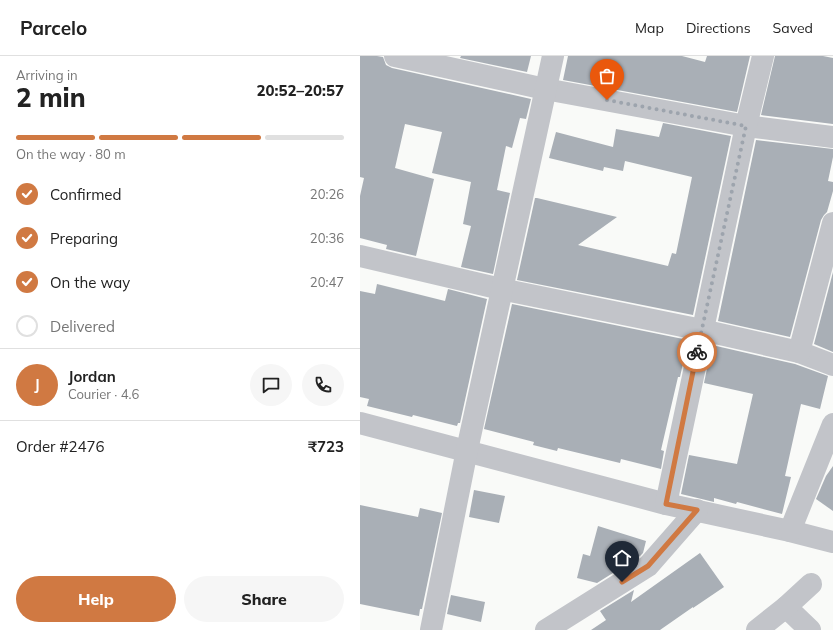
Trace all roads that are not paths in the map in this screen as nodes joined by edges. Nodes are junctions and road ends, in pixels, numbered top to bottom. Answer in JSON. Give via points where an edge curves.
{"nodes":[{"id":1,"x":395,"y":56,"type":"edge"},
{"id":2,"x":553,"y":56,"type":"edge"},
{"id":3,"x":763,"y":56,"type":"edge"},
{"id":4,"x":545,"y":89,"type":"junction"},
{"id":5,"x":746,"y":126,"type":"junction"},
{"id":6,"x":833,"y":137,"type":"edge"},
{"id":7,"x":833,"y":223,"type":"edge"},
{"id":8,"x":360,"y":256,"type":"edge"},
{"id":9,"x":501,"y":289,"type":"junction"},
{"id":10,"x":702,"y":330,"type":"junction"},
{"id":11,"x":799,"y":352,"type":"junction"},
{"id":12,"x":833,"y":365,"type":"edge"},
{"id":13,"x":360,"y":423,"type":"edge"},
{"id":14,"x":833,"y":424,"type":"edge"},
{"id":15,"x":467,"y":450,"type":"junction"},
{"id":16,"x":666,"y":504,"type":"junction"},
{"id":17,"x":697,"y":510,"type":"junction"},
{"id":18,"x":790,"y":531,"type":"junction"},
{"id":19,"x":833,"y":542,"type":"edge"},
{"id":20,"x":811,"y":584,"type":"dead end"},
{"id":21,"x":786,"y":607,"type":"junction"},
{"id":22,"x":431,"y":630,"type":"edge"},
{"id":23,"x":546,"y":630,"type":"edge"},
{"id":24,"x":757,"y":630,"type":"edge"},
{"id":25,"x":810,"y":630,"type":"edge"}],
"edges":[{"from":1,"to":4,"type":"street"},
{"from":2,"to":4,"type":"street"},
{"from":3,"to":5,"type":"street"},
{"from":4,"to":5,"type":"street"},
{"from":4,"to":9,"type":"street"},
{"from":5,"to":6,"type":"street"},
{"from":5,"to":10,"type":"street"},
{"from":7,"to":11,"type":"street"},
{"from":8,"to":9,"type":"street"},
{"from":9,"to":10,"type":"street"},
{"from":9,"to":15,"type":"street"},
{"from":10,"to":11,"type":"street"},
{"from":10,"to":16,"type":"street"},
{"from":11,"to":12,"type":"street"},
{"from":13,"to":15,"type":"street"},
{"from":14,"to":18,"type":"street"},
{"from":15,"to":16,"type":"street"},
{"from":15,"to":22,"type":"street"},
{"from":16,"to":17,"type":"street"},
{"from":17,"to":18,"type":"street"},
{"from":17,"to":23,"type":"street","via":[[648,566]]},
{"from":18,"to":19,"type":"street"},
{"from":20,"to":21,"type":"street"},
{"from":21,"to":24,"type":"street"},
{"from":21,"to":25,"type":"street"}]}
